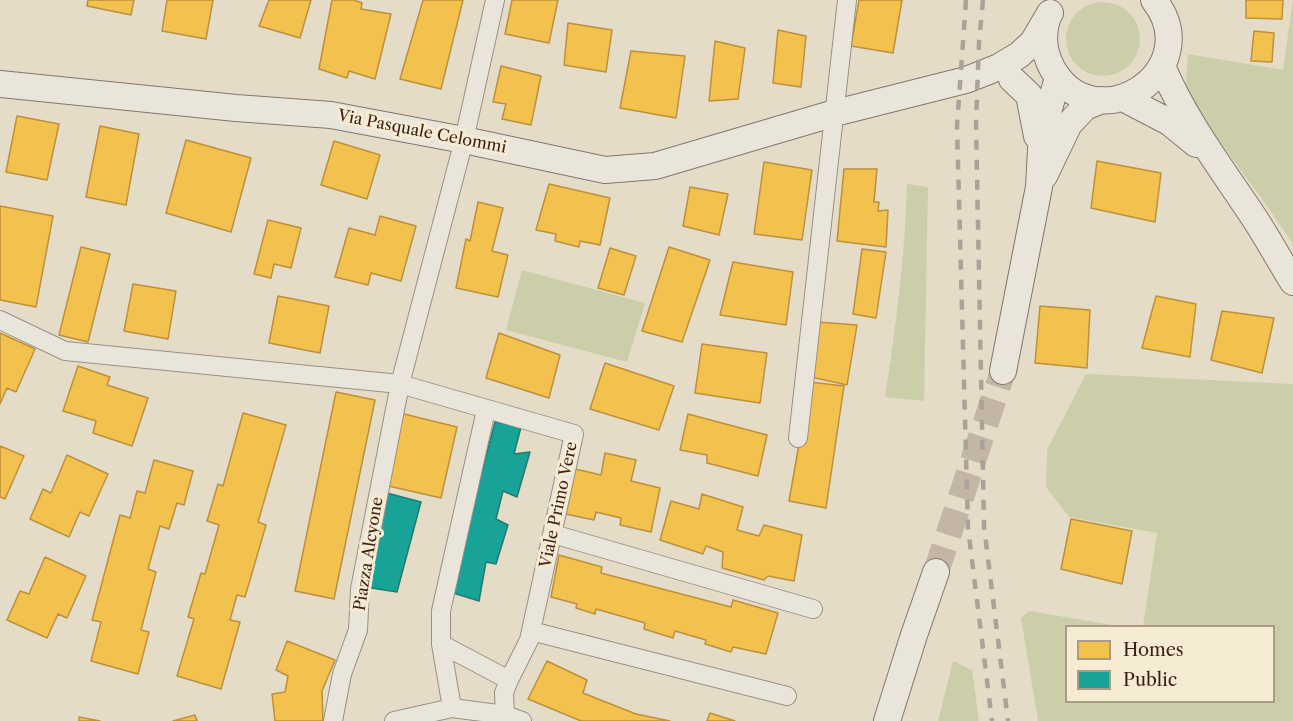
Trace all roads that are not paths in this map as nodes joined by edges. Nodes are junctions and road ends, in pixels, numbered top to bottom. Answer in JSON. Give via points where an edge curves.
{"nodes":[{"id":1,"x":495,"y":0,"type":"edge"},
{"id":2,"x":847,"y":0,"type":"edge"},
{"id":3,"x":1154,"y":0,"type":"edge"},
{"id":4,"x":1053,"y":6,"type":"edge"},
{"id":5,"x":1162,"y":66,"type":"junction"},
{"id":6,"x":1057,"y":76,"type":"junction"},
{"id":7,"x":1012,"y":79,"type":"junction"},
{"id":8,"x":966,"y":80,"type":"junction"},
{"id":9,"x":0,"y":84,"type":"edge"},
{"id":10,"x":1113,"y":99,"type":"junction"},
{"id":11,"x":835,"y":113,"type":"junction"},
{"id":12,"x":464,"y":140,"type":"junction"},
{"id":13,"x":1040,"y":160,"type":"junction"},
{"id":14,"x":1224,"y":174,"type":"junction"},
{"id":15,"x":1039,"y":187,"type":"junction"},
{"id":16,"x":1293,"y":282,"type":"edge"},
{"id":17,"x":0,"y":320,"type":"edge"},
{"id":18,"x":1004,"y":371,"type":"tunnel mouth"},
{"id":19,"x":400,"y":384,"type":"junction"},
{"id":20,"x":486,"y":410,"type":"junction"},
{"id":21,"x":798,"y":438,"type":"dead end"},
{"id":22,"x":553,"y":534,"type":"junction"},
{"id":23,"x":936,"y":572,"type":"tunnel mouth"},
{"id":24,"x":813,"y":609,"type":"dead end"},
{"id":25,"x":531,"y":631,"type":"junction"},
{"id":26,"x":441,"y":644,"type":"junction"},
{"id":27,"x":509,"y":680,"type":"junction"},
{"id":28,"x":787,"y":696,"type":"dead end"},
{"id":29,"x":452,"y":708,"type":"junction"},
{"id":30,"x":514,"y":718,"type":"edge"},
{"id":31,"x":333,"y":721,"type":"edge"},
{"id":32,"x":394,"y":721,"type":"edge"},
{"id":33,"x":887,"y":721,"type":"edge"}],
"edges":[{"from":1,"to":12,"type":"street","name":"Piazza Alcyone"},
{"from":2,"to":11,"type":"street"},
{"from":3,"to":5,"type":"street","via":[[1168,33]]},
{"from":4,"to":6,"type":"street","via":[[1044,38]]},
{"from":4,"to":8,"type":"street","name":"Via Pasquale Celommi","via":[[1033,42],[1019,55]]},
{"from":5,"to":10,"type":"street","via":[[1146,86]]},
{"from":5,"to":14,"type":"street","via":[[1174,94]]},
{"from":6,"to":7,"type":"street","name":"Via Pasquale Celommi"},
{"from":6,"to":10,"type":"street","via":[[1074,91],[1092,99]]},
{"from":6,"to":13,"type":"street","via":[[1042,132]]},
{"from":7,"to":8,"type":"street","name":"Via Pasquale Celommi"},
{"from":7,"to":13,"type":"street","via":[[1029,94]]},
{"from":8,"to":11,"type":"street","name":"Via Pasquale Celommi"},
{"from":9,"to":12,"type":"street","name":"Via Pasquale Celommi","via":[[331,115]]},
{"from":10,"to":14,"type":"street","via":[[1147,109],[1183,132]]},
{"from":10,"to":15,"type":"street","via":[[1085,107],[1069,124]]},
{"from":11,"to":12,"type":"street","name":"Via Pasquale Celommi","via":[[655,166],[605,170]]},
{"from":11,"to":21,"type":"street"},
{"from":12,"to":19,"type":"street","name":"Piazza Alcyone"},
{"from":13,"to":15,"type":"street"},
{"from":14,"to":16,"type":"street"},
{"from":15,"to":18,"type":"street"},
{"from":17,"to":19,"type":"street","via":[[66,351]]},
{"from":19,"to":20,"type":"street","name":"Viale Primo Vere"},
{"from":19,"to":31,"type":"street","name":"Piazza Alcyone","via":[[360,589],[358,630],[342,674]]},
{"from":20,"to":22,"type":"street","name":"Viale Primo Vere","via":[[574,434]]},
{"from":20,"to":26,"type":"street","via":[[441,611]]},
{"from":22,"to":24,"type":"street"},
{"from":22,"to":25,"type":"street","name":"Viale Primo Vere"},
{"from":23,"to":33,"type":"street"},
{"from":25,"to":27,"type":"street","name":"Viale Primo Vere"},
{"from":25,"to":28,"type":"street"},
{"from":26,"to":27,"type":"street"},
{"from":26,"to":29,"type":"street"},
{"from":27,"to":30,"type":"street","via":[[504,693]]},
{"from":29,"to":30,"type":"street"},
{"from":29,"to":32,"type":"street"}]}
